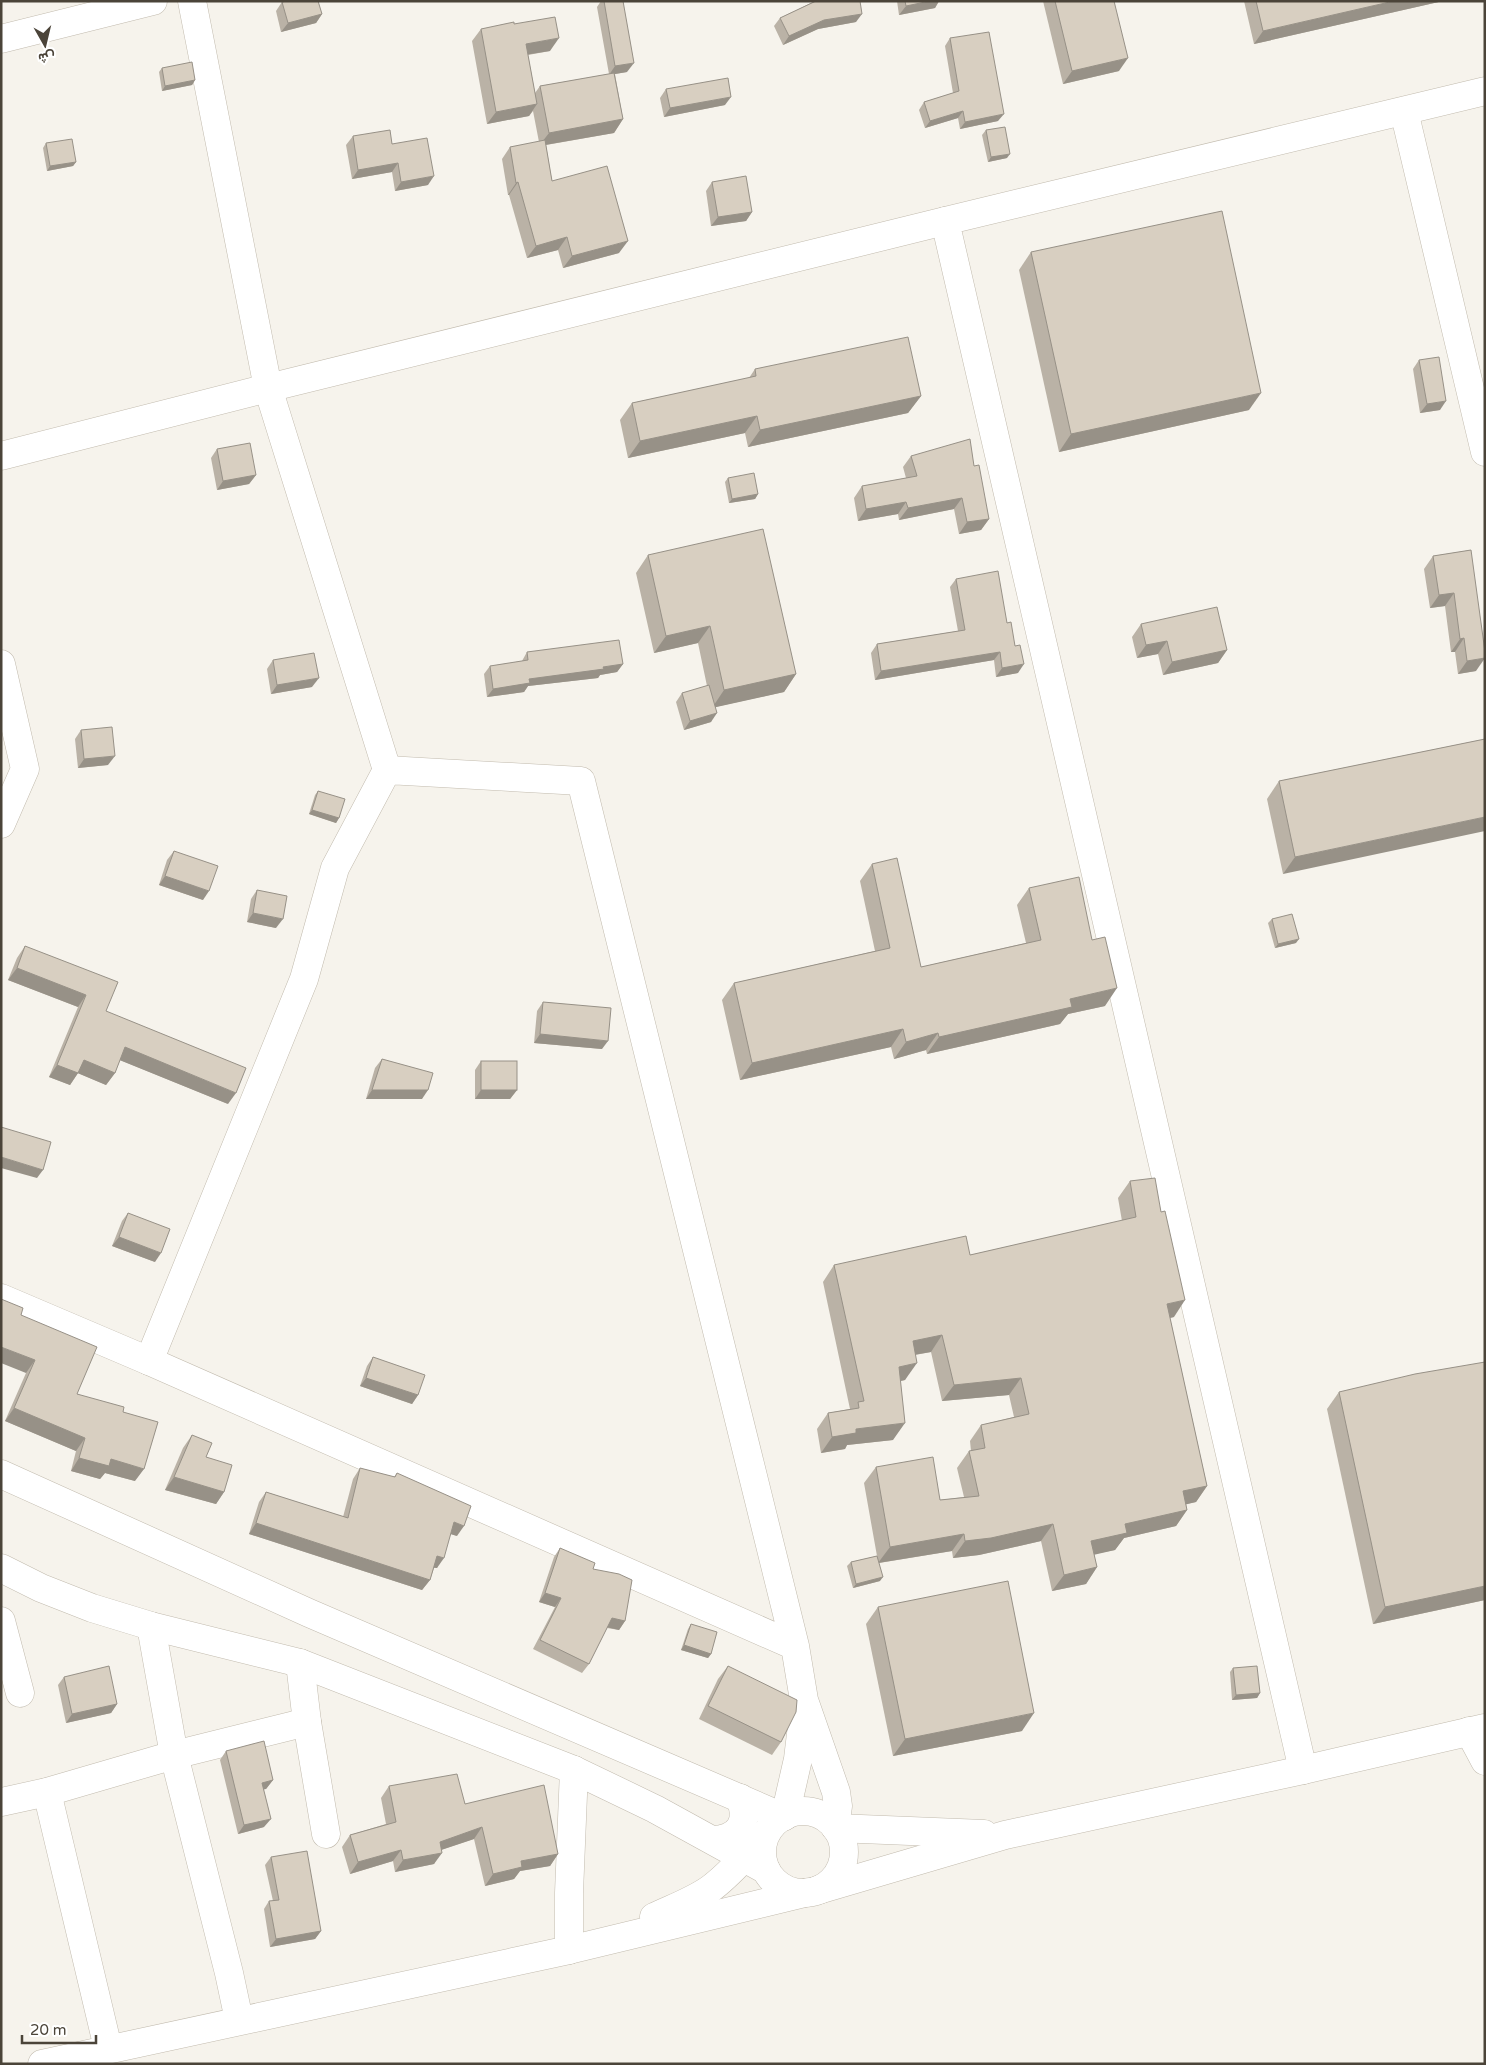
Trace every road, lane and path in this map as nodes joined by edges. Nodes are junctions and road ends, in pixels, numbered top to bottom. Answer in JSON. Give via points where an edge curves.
{"nodes":[{"id":1,"x":153,"y":1,"type":"edge"},
{"id":2,"x":192,"y":1,"type":"edge"},
{"id":3,"x":1,"y":39,"type":"edge"},
{"id":4,"x":1485,"y":91,"type":"edge"},
{"id":5,"x":1404,"y":111,"type":"junction"},
{"id":6,"x":945,"y":221,"type":"junction"},
{"id":7,"x":268,"y":388,"type":"junction"},
{"id":8,"x":1485,"y":452,"type":"edge"},
{"id":9,"x":1,"y":456,"type":"edge"},
{"id":10,"x":1,"y":664,"type":"edge"},
{"id":11,"x":387,"y":770,"type":"junction"},
{"id":12,"x":1,"y":824,"type":"edge"},
{"id":13,"x":1,"y":1298,"type":"edge"},
{"id":14,"x":149,"y":1361,"type":"junction"},
{"id":15,"x":1,"y":1474,"type":"edge"},
{"id":16,"x":1,"y":1568,"type":"edge"},
{"id":17,"x":1,"y":1621,"type":"edge"},
{"id":18,"x":151,"y":1626,"type":"junction"},
{"id":19,"x":795,"y":1646,"type":"junction"},
{"id":20,"x":300,"y":1663,"type":"junction"},
{"id":21,"x":20,"y":1693,"type":"dead end"},
{"id":22,"x":804,"y":1700,"type":"junction"},
{"id":23,"x":307,"y":1722,"type":"junction"},
{"id":24,"x":1477,"y":1730,"type":"edge"},
{"id":25,"x":174,"y":1755,"type":"junction"},
{"id":26,"x":1485,"y":1761,"type":"edge"},
{"id":27,"x":574,"y":1770,"type":"junction"},
{"id":28,"x":1304,"y":1770,"type":"junction"},
{"id":29,"x":46,"y":1792,"type":"junction"},
{"id":30,"x":740,"y":1798,"type":"junction"},
{"id":31,"x":1,"y":1802,"type":"edge"},
{"id":32,"x":784,"y":1816,"type":"junction"},
{"id":33,"x":835,"y":1827,"type":"junction"},
{"id":34,"x":326,"y":1834,"type":"dead end"},
{"id":35,"x":1005,"y":1836,"type":"junction"},
{"id":36,"x":713,"y":1840,"type":"junction"},
{"id":37,"x":755,"y":1864,"type":"junction"},
{"id":38,"x":814,"y":1891,"type":"junction"},
{"id":39,"x":579,"y":1947,"type":"junction"},
{"id":40,"x":239,"y":2020,"type":"junction"},
{"id":41,"x":108,"y":2048,"type":"junction"},
{"id":42,"x":42,"y":2064,"type":"edge"}],
"edges":[{"from":1,"to":3,"type":"street"},
{"from":2,"to":7,"type":"street"},
{"from":4,"to":5,"type":"street"},
{"from":5,"to":6,"type":"street"},
{"from":5,"to":8,"type":"street"},
{"from":6,"to":7,"type":"street"},
{"from":6,"to":28,"type":"street"},
{"from":7,"to":9,"type":"street"},
{"from":7,"to":11,"type":"street"},
{"from":10,"to":12,"type":"street","via":[[25,769]]},
{"from":11,"to":14,"type":"street","via":[[335,868],[304,979]]},
{"from":11,"to":19,"type":"street","via":[[581,782]]},
{"from":13,"to":14,"type":"street"},
{"from":14,"to":19,"type":"street"},
{"from":15,"to":30,"type":"street","via":[[308,1613]]},
{"from":16,"to":18,"type":"street","via":[[92,1608]]},
{"from":17,"to":21,"type":"street"},
{"from":18,"to":20,"type":"street"},
{"from":18,"to":25,"type":"street"},
{"from":19,"to":22,"type":"street"},
{"from":20,"to":23,"type":"street"},
{"from":20,"to":27,"type":"street"},
{"from":22,"to":32,"type":"street","via":[[798,1759]]},
{"from":22,"to":33,"type":"street","via":[[836,1792]]},
{"from":23,"to":25,"type":"street"},
{"from":23,"to":34,"type":"street"},
{"from":24,"to":26,"type":"street"},
{"from":24,"to":28,"type":"street"},
{"from":25,"to":29,"type":"street"},
{"from":25,"to":40,"type":"street"},
{"from":27,"to":36,"type":"street"},
{"from":27,"to":39,"type":"street","via":[[569,1893]]},
{"from":28,"to":35,"type":"street"},
{"from":29,"to":31,"type":"street"},
{"from":29,"to":41,"type":"street"},
{"from":30,"to":32,"type":"street"},
{"from":30,"to":36,"type":"street","via":[[744,1815],[742,1824],[731,1837]]},
{"from":32,"to":33,"type":"street","via":[[812,1812],[825,1817]]},
{"from":32,"to":37,"type":"street","via":[[775,1822],[765,1837]]},
{"from":33,"to":35,"type":"street"},
{"from":33,"to":38,"type":"street","via":[[843,1845],[842,1863],[829,1884]]},
{"from":35,"to":38,"type":"street"},
{"from":36,"to":37,"type":"street"},
{"from":37,"to":38,"type":"street","via":[[784,1888],[796,1892]]},
{"from":37,"to":39,"type":"street","via":[[727,1876],[699,1896]]},
{"from":38,"to":39,"type":"street"},
{"from":39,"to":40,"type":"street"},
{"from":40,"to":41,"type":"street"},
{"from":41,"to":42,"type":"street"}]}
